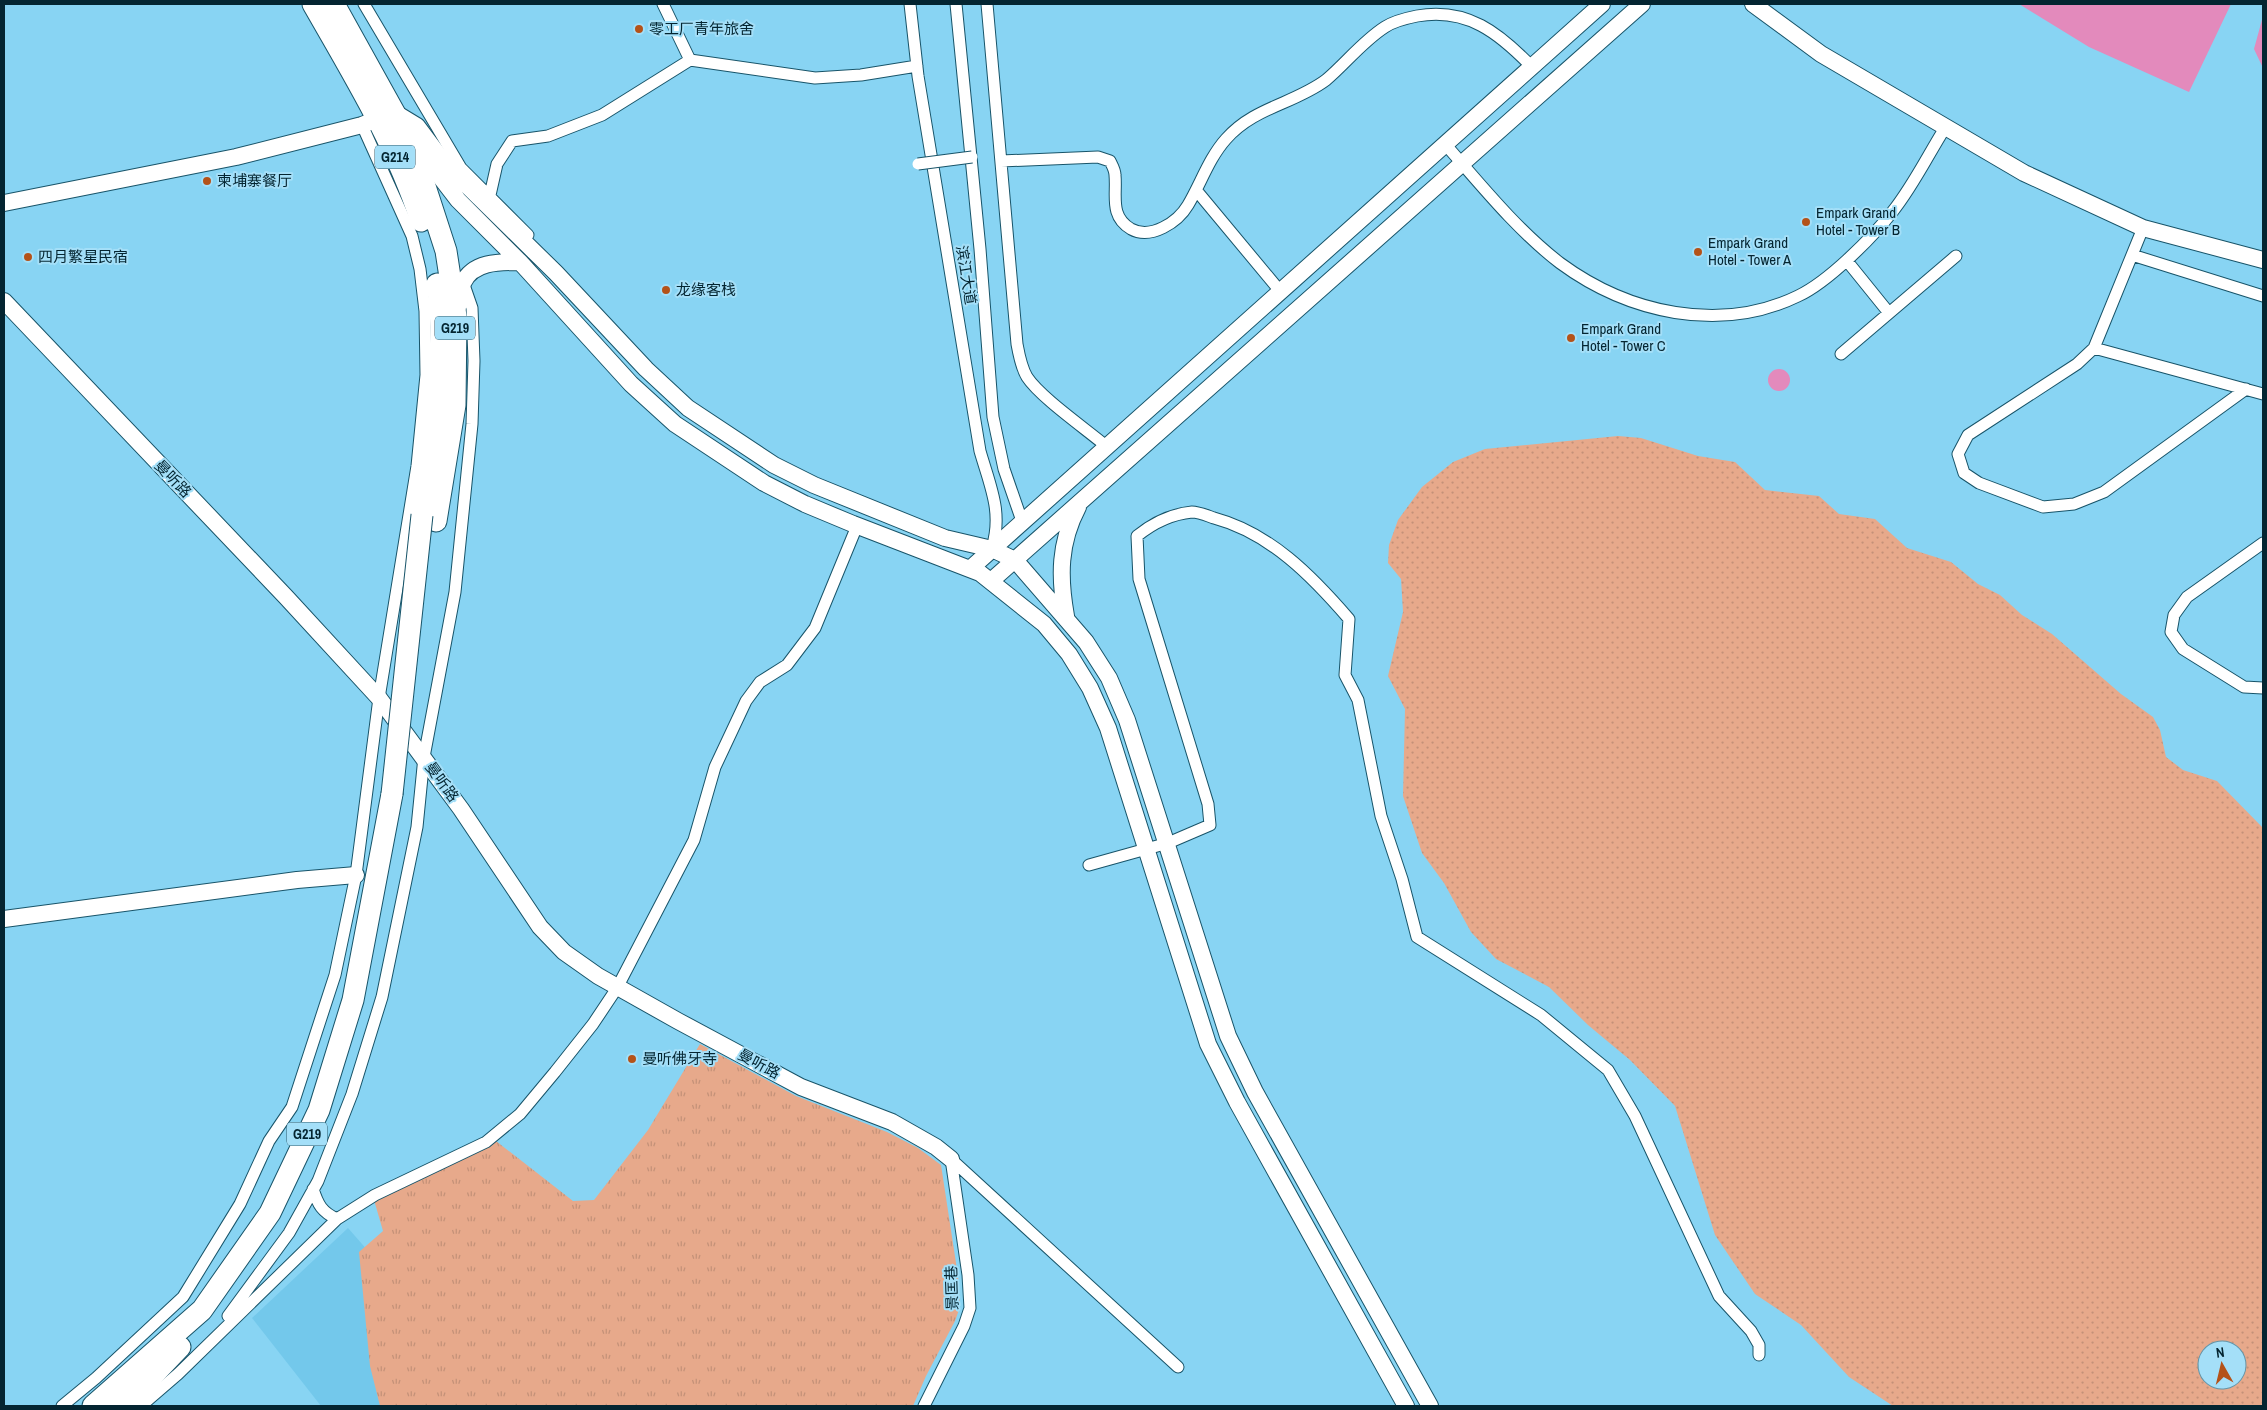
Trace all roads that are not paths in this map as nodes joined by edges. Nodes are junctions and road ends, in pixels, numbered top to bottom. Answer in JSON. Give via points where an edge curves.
{"nodes":[{"id":1,"x":313,"y":4,"type":"edge"},
{"id":2,"x":334,"y":4,"type":"edge"},
{"id":3,"x":364,"y":4,"type":"edge"},
{"id":4,"x":663,"y":4,"type":"edge"},
{"id":5,"x":910,"y":4,"type":"edge"},
{"id":6,"x":956,"y":4,"type":"edge"},
{"id":7,"x":986,"y":4,"type":"edge"},
{"id":8,"x":1602,"y":4,"type":"edge"},
{"id":9,"x":1642,"y":4,"type":"edge"},
{"id":10,"x":1753,"y":4,"type":"edge"},
{"id":11,"x":690,"y":60,"type":"junction"},
{"id":12,"x":917,"y":66,"type":"junction"},
{"id":13,"x":1532,"y":67,"type":"junction"},
{"id":14,"x":378,"y":118,"type":"junction"},
{"id":15,"x":1945,"y":128,"type":"junction"},
{"id":16,"x":407,"y":141,"type":"junction"},
{"id":17,"x":1445,"y":144,"type":"junction"},
{"id":18,"x":972,"y":157,"type":"junction"},
{"id":19,"x":1001,"y":161,"type":"junction"},
{"id":20,"x":1461,"y":163,"type":"junction"},
{"id":21,"x":918,"y":164,"type":"dead end"},
{"id":22,"x":1196,"y":190,"type":"junction"},
{"id":23,"x":490,"y":195,"type":"junction"},
{"id":24,"x":413,"y":197,"type":"joint"},
{"id":25,"x":4,"y":203,"type":"edge"},
{"id":26,"x":2143,"y":228,"type":"junction"},
{"id":27,"x":2132,"y":255,"type":"junction"},
{"id":28,"x":1956,"y":256,"type":"dead end"},
{"id":29,"x":2263,"y":260,"type":"edge"},
{"id":30,"x":1846,"y":261,"type":"junction"},
{"id":31,"x":520,"y":262,"type":"junction"},
{"id":32,"x":556,"y":273,"type":"junction"},
{"id":33,"x":463,"y":282,"type":"junction"},
{"id":34,"x":1280,"y":290,"type":"junction"},
{"id":35,"x":2263,"y":296,"type":"edge"},
{"id":36,"x":4,"y":301,"type":"edge"},
{"id":37,"x":1889,"y":313,"type":"junction"},
{"id":38,"x":456,"y":316,"type":"junction"},
{"id":39,"x":604,"y":324,"type":"junction"},
{"id":40,"x":588,"y":338,"type":"junction"},
{"id":41,"x":2094,"y":348,"type":"junction"},
{"id":42,"x":1841,"y":354,"type":"dead end"},
{"id":43,"x":2246,"y":389,"type":"junction"},
{"id":44,"x":2263,"y":394,"type":"edge"},
{"id":45,"x":1106,"y":446,"type":"junction"},
{"id":46,"x":1082,"y":500,"type":"junction"},
{"id":47,"x":429,"y":518,"type":"junction"},
{"id":48,"x":1022,"y":521,"type":"junction"},
{"id":49,"x":857,"y":526,"type":"junction"},
{"id":50,"x":2263,"y":542,"type":"edge"},
{"id":51,"x":992,"y":550,"type":"junction"},
{"id":52,"x":1015,"y":560,"type":"junction"},
{"id":53,"x":970,"y":569,"type":"junction"},
{"id":54,"x":991,"y":581,"type":"junction"},
{"id":55,"x":1067,"y":618,"type":"junction"},
{"id":56,"x":2263,"y":688,"type":"edge"},
{"id":57,"x":379,"y":698,"type":"junction"},
{"id":58,"x":424,"y":757,"type":"junction"},
{"id":59,"x":397,"y":797,"type":"junction"},
{"id":60,"x":1168,"y":843,"type":"junction"},
{"id":61,"x":1148,"y":849,"type":"junction"},
{"id":62,"x":1089,"y":865,"type":"dead end"},
{"id":63,"x":356,"y":875,"type":"junction"},
{"id":64,"x":4,"y":919,"type":"edge"},
{"id":65,"x":617,"y":988,"type":"junction"},
{"id":66,"x":951,"y":1159,"type":"junction"},
{"id":67,"x":313,"y":1190,"type":"junction"},
{"id":68,"x":337,"y":1219,"type":"junction"},
{"id":69,"x":1758,"y":1356,"type":"dead end"},
{"id":70,"x":172,"y":1367,"type":"junction"},
{"id":71,"x":1178,"y":1367,"type":"dead end"},
{"id":72,"x":62,"y":1406,"type":"edge"},
{"id":73,"x":93,"y":1406,"type":"edge"},
{"id":74,"x":119,"y":1406,"type":"edge"},
{"id":75,"x":141,"y":1406,"type":"edge"},
{"id":76,"x":924,"y":1406,"type":"edge"},
{"id":77,"x":1406,"y":1406,"type":"edge"},
{"id":78,"x":1430,"y":1406,"type":"edge"}],
"edges":[{"from":1,"to":14,"type":"highway"},
{"from":2,"to":14,"type":"highway"},
{"from":3,"to":23,"type":"street","via":[[461,168]]},
{"from":4,"to":11,"type":"street"},
{"from":5,"to":12,"type":"street","name":"滨江大道"},
{"from":6,"to":18,"type":"street"},
{"from":7,"to":19,"type":"street"},
{"from":8,"to":13,"type":"street"},
{"from":9,"to":20,"type":"street"},
{"from":10,"to":15,"type":"street","via":[[1821,54]]},
{"from":11,"to":12,"type":"street","via":[[815,78]]},
{"from":11,"to":23,"type":"street","via":[[602,115],[548,136],[512,141],[497,164]]},
{"from":12,"to":51,"type":"street","name":"滨江大道","via":[[980,451],[997,509],[997,530]]},
{"from":13,"to":17,"type":"street"},
{"from":13,"to":22,"type":"street","via":[[1507,41],[1485,26],[1457,16],[1432,13],[1407,18],[1386,26],[1325,80],[1247,119],[1225,139]]},
{"from":14,"to":16,"type":"highway","number":"G214"},
{"from":14,"to":24,"type":"highway","number":"G214"},
{"from":14,"to":25,"type":"street","via":[[236,157]]},
{"from":14,"to":32,"type":"street","via":[[417,126],[446,166]]},
{"from":14,"to":57,"type":"street","via":[[420,270],[425,311],[426,375],[417,466]]},
{"from":15,"to":26,"type":"street","via":[[2024,172]]},
{"from":15,"to":30,"type":"street","via":[[1894,211]]},
{"from":16,"to":31,"type":"street","via":[[420,152],[458,200]]},
{"from":16,"to":38,"type":"highway","number":"G219","via":[[446,251]]},
{"from":17,"to":20,"type":"street"},
{"from":17,"to":34,"type":"street"},
{"from":18,"to":21,"type":"street","bridge":true},
{"from":18,"to":48,"type":"street","via":[[993,417],[1004,469]]},
{"from":19,"to":22,"type":"street","via":[[1098,157],[1110,160],[1115,173],[1114,206],[1122,222],[1144,233],[1160,230],[1175,219],[1188,206]]},
{"from":19,"to":45,"type":"street","via":[[1020,362],[1027,377],[1042,392]]},
{"from":20,"to":30,"type":"street","via":[[1522,229],[1561,263],[1610,294],[1660,310],[1706,317],[1750,314],[1799,296]]},
{"from":20,"to":46,"type":"street"},
{"from":22,"to":34,"type":"street"},
{"from":23,"to":32,"type":"street","via":[[551,259]]},
{"from":24,"to":47,"type":"highway","number":"G219","via":[[432,254],[441,326]]},
{"from":26,"to":27,"type":"street"},
{"from":26,"to":29,"type":"street"},
{"from":27,"to":35,"type":"street"},
{"from":27,"to":41,"type":"street"},
{"from":28,"to":37,"type":"street"},
{"from":30,"to":37,"type":"street"},
{"from":31,"to":33,"type":"street","via":[[491,262],[472,272]]},
{"from":31,"to":40,"type":"street"},
{"from":32,"to":39,"type":"street"},
{"from":33,"to":38,"type":"street"},
{"from":33,"to":58,"type":"street","via":[[472,308],[472,424],[455,592]]},
{"from":34,"to":45,"type":"street"},
{"from":36,"to":57,"type":"street","name":"曼听路"},
{"from":37,"to":42,"type":"street"},
{"from":38,"to":47,"type":"highway","number":"G219","via":[[454,405]]},
{"from":39,"to":40,"type":"street"},
{"from":39,"to":51,"type":"street","via":[[688,408],[774,465],[861,505],[945,538]]},
{"from":40,"to":49,"type":"street","via":[[675,424],[764,483]]},
{"from":41,"to":43,"type":"street"},
{"from":41,"to":43,"type":"street","via":[[2077,364],[1968,435],[1958,454],[1964,473],[1978,484],[2043,507],[2074,504],[2104,492]]},
{"from":43,"to":44,"type":"street"},
{"from":45,"to":48,"type":"street"},
{"from":46,"to":52,"type":"street"},
{"from":46,"to":55,"type":"street","via":[[1070,522],[1060,572]]},
{"from":47,"to":59,"type":"highway","number":"G219"},
{"from":48,"to":51,"type":"street"},
{"from":49,"to":53,"type":"street"},
{"from":49,"to":65,"type":"street","via":[[815,628],[787,665],[760,682],[746,701],[715,766],[694,840]]},
{"from":50,"to":56,"type":"street","via":[[2187,597],[2174,615],[2172,632],[2183,649],[2244,687]]},
{"from":51,"to":52,"type":"street"},
{"from":51,"to":53,"type":"street"},
{"from":52,"to":54,"type":"street"},
{"from":52,"to":55,"type":"street"},
{"from":53,"to":54,"type":"street"},
{"from":54,"to":61,"type":"street","via":[[1044,624],[1069,654],[1090,688],[1108,728]]},
{"from":55,"to":60,"type":"street","via":[[1109,678],[1127,720]]},
{"from":57,"to":58,"type":"street","name":"曼听路"},
{"from":57,"to":63,"type":"street"},
{"from":58,"to":65,"type":"street","name":"曼听路","via":[[551,940]]},
{"from":58,"to":67,"type":"street","via":[[416,826],[382,996],[352,1094]]},
{"from":59,"to":70,"type":"highway","number":"G219","via":[[365,995],[325,1123],[283,1213]]},
{"from":59,"to":73,"type":"highway","number":"G219","via":[[353,1000],[319,1110],[270,1213],[202,1310]]},
{"from":60,"to":61,"type":"street"},
{"from":60,"to":69,"type":"street","via":[[1210,825],[1208,804],[1139,578],[1137,536],[1154,522],[1194,512],[1238,524],[1275,546],[1324,590],[1349,619],[1345,675],[1358,700],[1381,816],[1417,937],[1542,1015],[1608,1070],[1635,1116],[1719,1296],[1751,1331],[1759,1345]]},
{"from":60,"to":78,"type":"street","via":[[1228,1036]]},
{"from":61,"to":62,"type":"street"},
{"from":61,"to":77,"type":"street","via":[[1208,1044]]},
{"from":63,"to":64,"type":"street"},
{"from":63,"to":72,"type":"street","via":[[335,975],[292,1108],[270,1142],[240,1204],[184,1297]]},
{"from":65,"to":66,"type":"street","name":"曼听路","via":[[801,1087],[892,1122],[936,1146]]},
{"from":65,"to":68,"type":"street","via":[[555,1072],[520,1114],[501,1131],[470,1151],[375,1195]]},
{"from":66,"to":71,"type":"street"},
{"from":66,"to":76,"type":"street","name":"景匡巷","via":[[970,1308]]},
{"from":67,"to":68,"type":"street","via":[[325,1213]]},
{"from":67,"to":70,"type":"street","via":[[289,1233],[236,1306]]},
{"from":68,"to":70,"type":"street"},
{"from":70,"to":74,"type":"highway","number":"G219"},
{"from":70,"to":75,"type":"street"}]}
